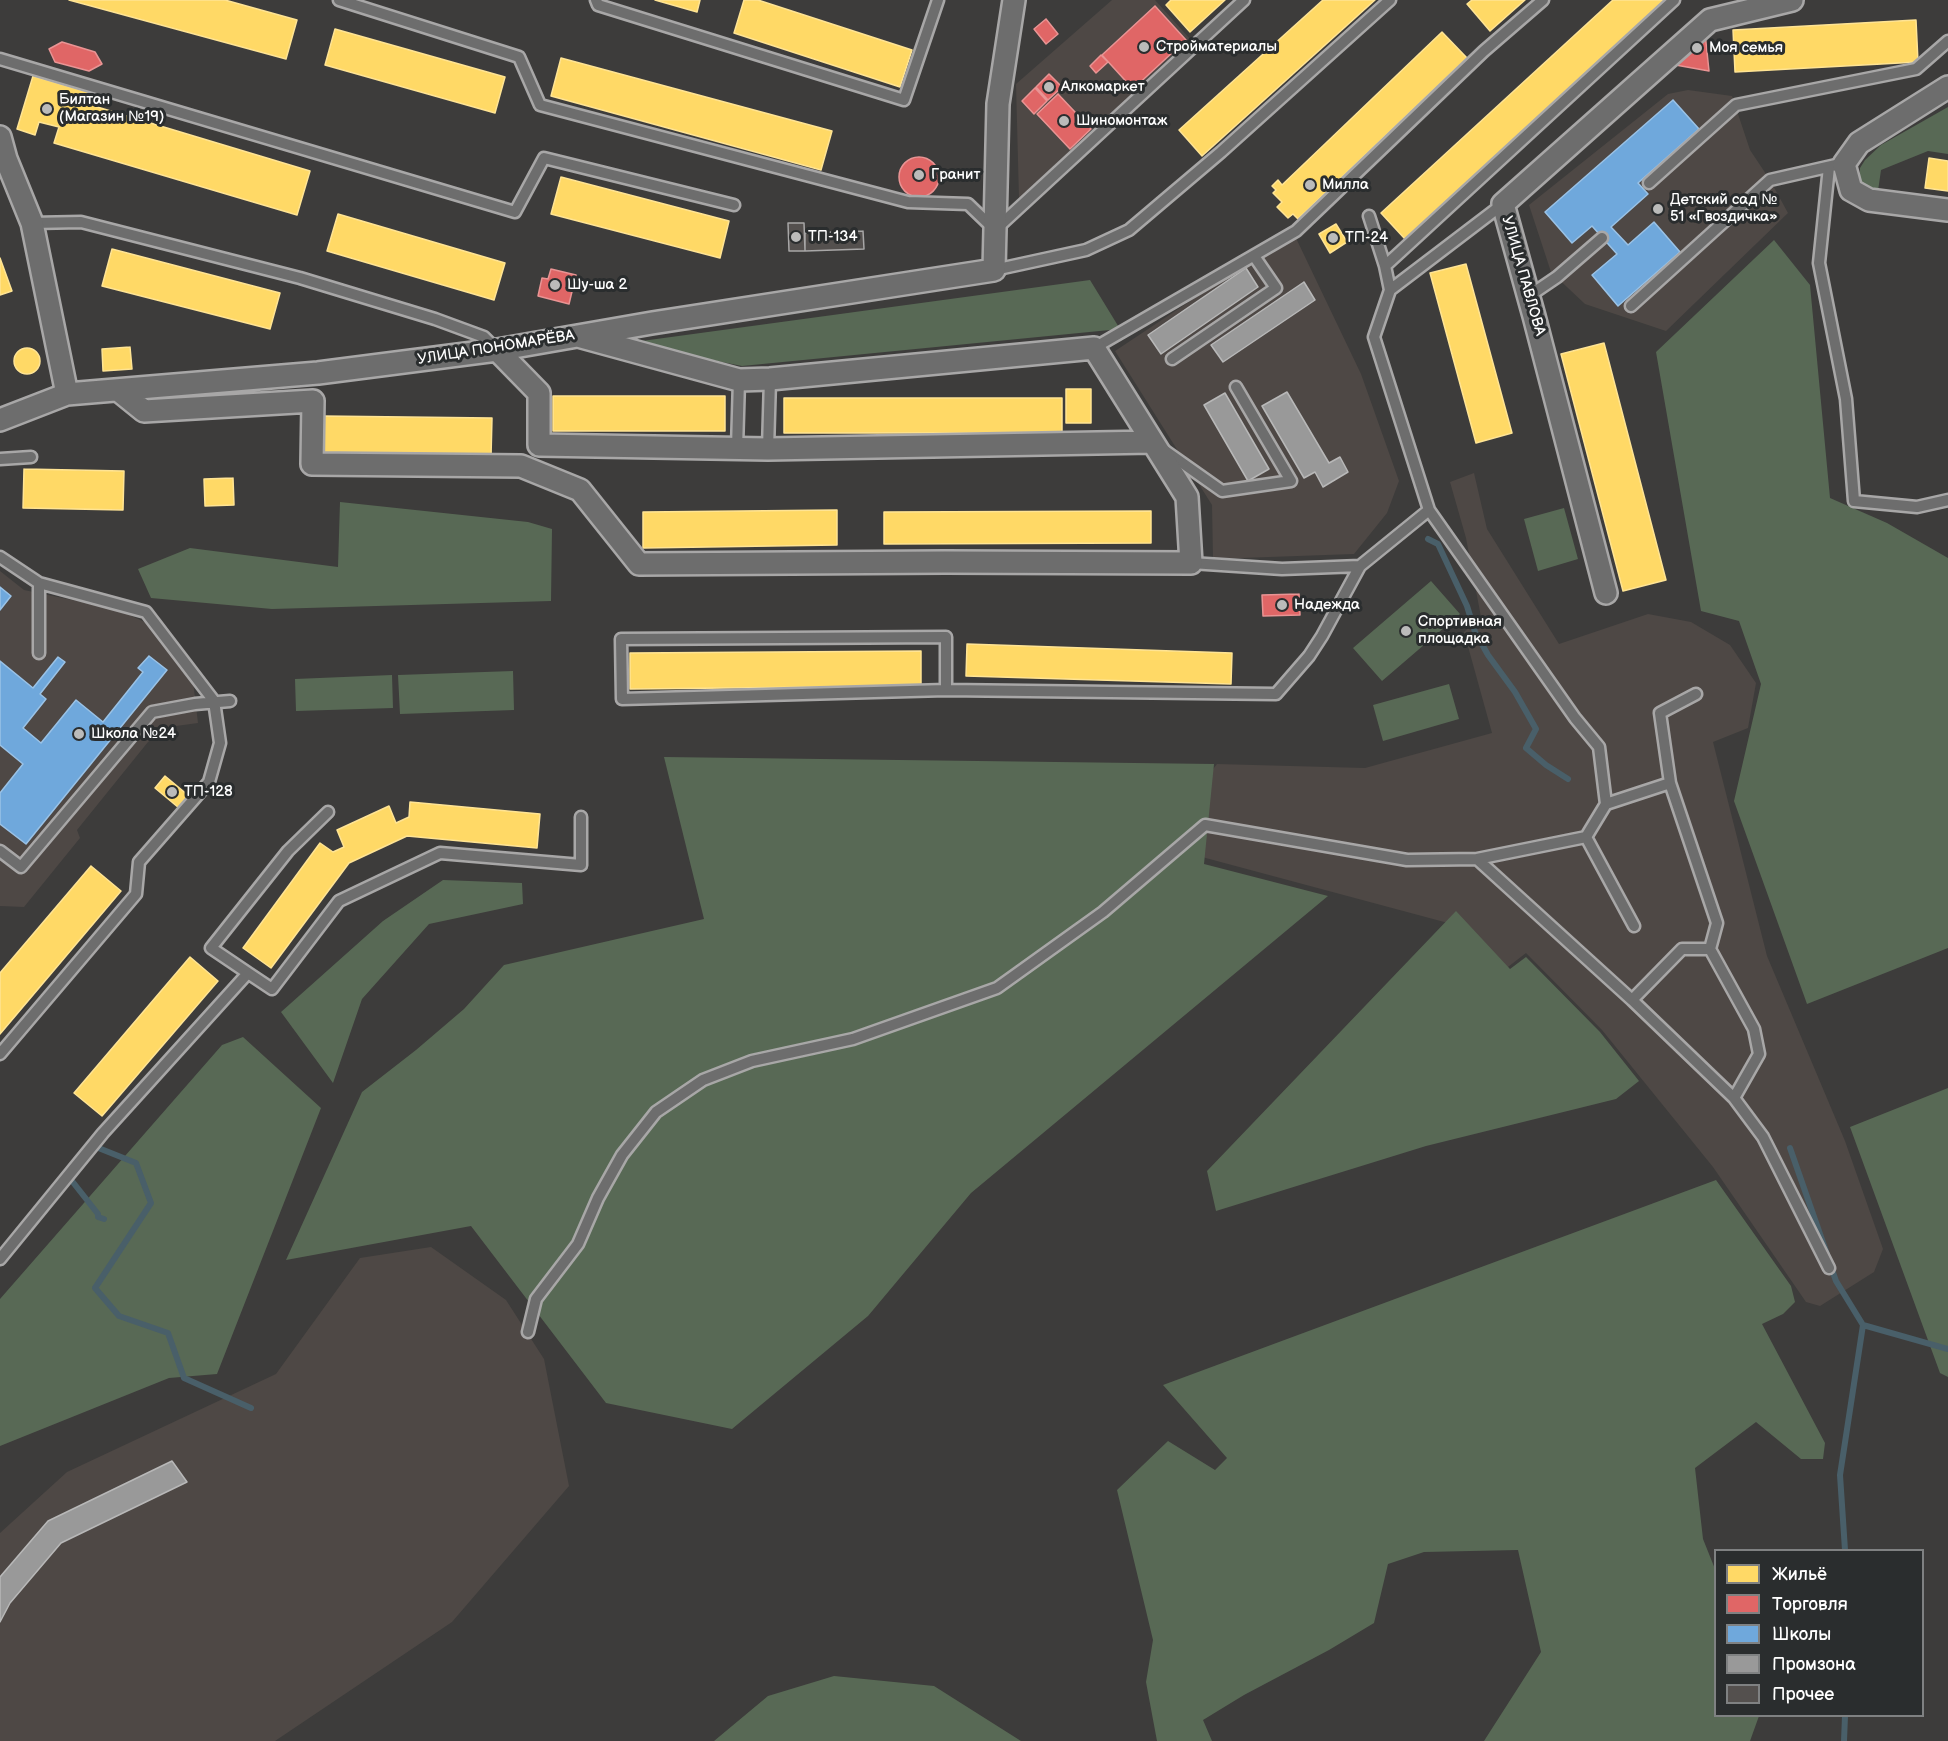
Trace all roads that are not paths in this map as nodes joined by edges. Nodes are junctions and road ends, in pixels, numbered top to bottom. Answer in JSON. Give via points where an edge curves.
{"nodes":[{"id":1,"x":339,"y":0,"type":"edge"},
{"id":2,"x":596,"y":0,"type":"edge"},
{"id":3,"x":938,"y":0,"type":"edge"},
{"id":4,"x":1014,"y":0,"type":"edge"},
{"id":5,"x":1244,"y":0,"type":"edge"},
{"id":6,"x":1390,"y":0,"type":"edge"},
{"id":7,"x":1543,"y":0,"type":"edge"},
{"id":8,"x":1674,"y":0,"type":"edge"},
{"id":9,"x":1792,"y":0,"type":"edge"},
{"id":10,"x":1948,"y":41,"type":"edge"},
{"id":11,"x":0,"y":59,"type":"edge"},
{"id":12,"x":1948,"y":87,"type":"edge"},
{"id":13,"x":0,"y":137,"type":"edge"},
{"id":14,"x":1836,"y":165,"type":"junction"},
{"id":15,"x":1649,"y":183,"type":"dead end"},
{"id":16,"x":1503,"y":204,"type":"junction"},
{"id":17,"x":734,"y":205,"type":"dead end"},
{"id":18,"x":1948,"y":210,"type":"edge"},
{"id":19,"x":1369,"y":216,"type":"dead end"},
{"id":20,"x":32,"y":223,"type":"junction"},
{"id":21,"x":995,"y":230,"type":"junction"},
{"id":22,"x":1602,"y":238,"type":"dead end"},
{"id":23,"x":1254,"y":256,"type":"junction"},
{"id":24,"x":1385,"y":266,"type":"junction"},
{"id":25,"x":994,"y":270,"type":"junction"},
{"id":26,"x":1390,"y":290,"type":"junction"},
{"id":27,"x":1528,"y":296,"type":"junction"},
{"id":28,"x":1631,"y":306,"type":"dead end"},
{"id":29,"x":578,"y":336,"type":"junction"},
{"id":30,"x":1094,"y":348,"type":"junction"},
{"id":31,"x":497,"y":350,"type":"junction"},
{"id":32,"x":1172,"y":358,"type":"dead end"},
{"id":33,"x":770,"y":379,"type":"junction"},
{"id":34,"x":739,"y":380,"type":"junction"},
{"id":35,"x":1236,"y":387,"type":"dead end"},
{"id":36,"x":118,"y":390,"type":"junction"},
{"id":37,"x":67,"y":394,"type":"junction"},
{"id":38,"x":0,"y":420,"type":"edge"},
{"id":39,"x":1152,"y":442,"type":"junction"},
{"id":40,"x":737,"y":448,"type":"junction"},
{"id":41,"x":768,"y":449,"type":"junction"},
{"id":42,"x":31,"y":458,"type":"dead end"},
{"id":43,"x":0,"y":459,"type":"edge"},
{"id":44,"x":1948,"y":500,"type":"edge"},
{"id":45,"x":1429,"y":510,"type":"junction"},
{"id":46,"x":0,"y":557,"type":"edge"},
{"id":47,"x":1191,"y":562,"type":"junction"},
{"id":48,"x":1360,"y":566,"type":"junction"},
{"id":49,"x":39,"y":583,"type":"junction"},
{"id":50,"x":1606,"y":593,"type":"dead end"},
{"id":51,"x":39,"y":653,"type":"dead end"},
{"id":52,"x":946,"y":690,"type":"junction"},
{"id":53,"x":1696,"y":694,"type":"dead end"},
{"id":54,"x":230,"y":701,"type":"dead end"},
{"id":55,"x":214,"y":702,"type":"junction"},
{"id":56,"x":1670,"y":783,"type":"junction"},
{"id":57,"x":1606,"y":804,"type":"junction"},
{"id":58,"x":328,"y":812,"type":"dead end"},
{"id":59,"x":580,"y":817,"type":"dead end"},
{"id":60,"x":1586,"y":837,"type":"junction"},
{"id":61,"x":0,"y":851,"type":"edge"},
{"id":62,"x":1477,"y":859,"type":"junction"},
{"id":63,"x":1634,"y":926,"type":"dead end"},
{"id":64,"x":1710,"y":949,"type":"junction"},
{"id":65,"x":248,"y":973,"type":"junction"},
{"id":66,"x":1632,"y":1000,"type":"junction"},
{"id":67,"x":0,"y":1054,"type":"edge"},
{"id":68,"x":1734,"y":1098,"type":"junction"},
{"id":69,"x":0,"y":1259,"type":"edge"},
{"id":70,"x":1829,"y":1268,"type":"dead end"},
{"id":71,"x":528,"y":1332,"type":"dead end"}],
"edges":[{"from":1,"to":21,"type":"lane","via":[[519,57],[540,105],[908,202],[968,204]]},
{"from":2,"to":3,"type":"lane","via":[[598,5],[904,100]]},
{"from":4,"to":21,"type":"street","via":[[998,104]]},
{"from":5,"to":21,"type":"lane"},
{"from":6,"to":25,"type":"lane","via":[[1129,230],[1086,250]]},
{"from":7,"to":23,"type":"lane","via":[[1484,51],[1296,231]]},
{"from":8,"to":24,"type":"lane"},
{"from":9,"to":16,"type":"street","name":"УЛИЦА ПАВЛОВА","via":[[1710,20]]},
{"from":10,"to":15,"type":"lane","via":[[1916,69],[1737,105]]},
{"from":11,"to":17,"type":"lane","via":[[516,212],[544,158]]},
{"from":12,"to":14,"type":"street","via":[[1859,143]]},
{"from":13,"to":20,"type":"street"},
{"from":14,"to":18,"type":"street","via":[[1851,190],[1869,200]]},
{"from":14,"to":28,"type":"lane","via":[[1770,180]]},
{"from":14,"to":44,"type":"lane","via":[[1819,263],[1846,399],[1854,501],[1917,507]]},
{"from":16,"to":26,"type":"lane"},
{"from":16,"to":27,"type":"street","name":"УЛИЦА ПАВЛОВА"},
{"from":19,"to":24,"type":"lane"},
{"from":20,"to":31,"type":"lane","via":[[81,222],[300,278],[435,319],[484,337]]},
{"from":20,"to":37,"type":"street"},
{"from":21,"to":25,"type":"street"},
{"from":22,"to":27,"type":"lane"},
{"from":23,"to":30,"type":"lane"},
{"from":23,"to":32,"type":"lane","via":[[1276,288]]},
{"from":24,"to":26,"type":"lane"},
{"from":25,"to":29,"type":"street","name":"УЛИЦА ПОНОМАРЁВА"},
{"from":26,"to":45,"type":"lane","via":[[1374,338]]},
{"from":27,"to":50,"type":"street","name":"УЛИЦА ПАВЛОВА"},
{"from":29,"to":31,"type":"street","name":"УЛИЦА ПОНОМАРЁВА"},
{"from":29,"to":34,"type":"street"},
{"from":30,"to":33,"type":"street"},
{"from":30,"to":39,"type":"street"},
{"from":31,"to":36,"type":"street","name":"УЛИЦА ПОНОМАРЁВА","via":[[318,373]]},
{"from":31,"to":40,"type":"street","via":[[539,393],[539,445]]},
{"from":33,"to":34,"type":"street"},
{"from":33,"to":41,"type":"lane"},
{"from":34,"to":40,"type":"lane"},
{"from":35,"to":39,"type":"lane","via":[[1291,481],[1222,491]]},
{"from":36,"to":37,"type":"street","name":"УЛИЦА ПОНОМАРЁВА"},
{"from":36,"to":47,"type":"street","via":[[144,411],[313,401],[312,464],[521,466],[580,490],[639,564]]},
{"from":37,"to":38,"type":"street","name":"УЛИЦА ПОНОМАРЁВА"},
{"from":39,"to":41,"type":"street"},
{"from":39,"to":47,"type":"street","via":[[1187,497]]},
{"from":40,"to":41,"type":"street"},
{"from":42,"to":43,"type":"lane"},
{"from":45,"to":48,"type":"lane"},
{"from":45,"to":57,"type":"lane","via":[[1599,747]]},
{"from":46,"to":49,"type":"lane"},
{"from":47,"to":48,"type":"lane","via":[[1282,569]]},
{"from":48,"to":52,"type":"lane","via":[[1309,656],[1276,694]]},
{"from":49,"to":51,"type":"lane"},
{"from":49,"to":55,"type":"lane","via":[[147,612]]},
{"from":52,"to":52,"type":"lane","via":[[622,699],[621,639],[946,637]]},
{"from":53,"to":56,"type":"lane","via":[[1660,712]]},
{"from":54,"to":55,"type":"lane"},
{"from":55,"to":61,"type":"lane","via":[[152,712],[21,867]]},
{"from":55,"to":67,"type":"lane","via":[[220,742],[209,782],[139,862],[136,894]]},
{"from":56,"to":57,"type":"lane"},
{"from":56,"to":64,"type":"lane","via":[[1718,923]]},
{"from":57,"to":60,"type":"lane"},
{"from":58,"to":65,"type":"lane","via":[[288,851],[211,948]]},
{"from":59,"to":65,"type":"lane","via":[[581,865],[440,853],[339,901],[272,989]]},
{"from":60,"to":62,"type":"lane"},
{"from":60,"to":63,"type":"lane"},
{"from":62,"to":66,"type":"lane"},
{"from":62,"to":71,"type":"lane","via":[[1407,860],[1205,825],[1103,912],[997,988],[852,1039],[752,1061],[703,1080],[656,1112],[622,1155],[578,1244],[536,1299]]},
{"from":64,"to":66,"type":"lane","via":[[1682,950]]},
{"from":64,"to":68,"type":"lane","via":[[1754,1029],[1759,1054]]},
{"from":65,"to":69,"type":"lane","via":[[103,1133]]},
{"from":66,"to":68,"type":"lane"},
{"from":68,"to":70,"type":"lane","via":[[1763,1137]]}]}
